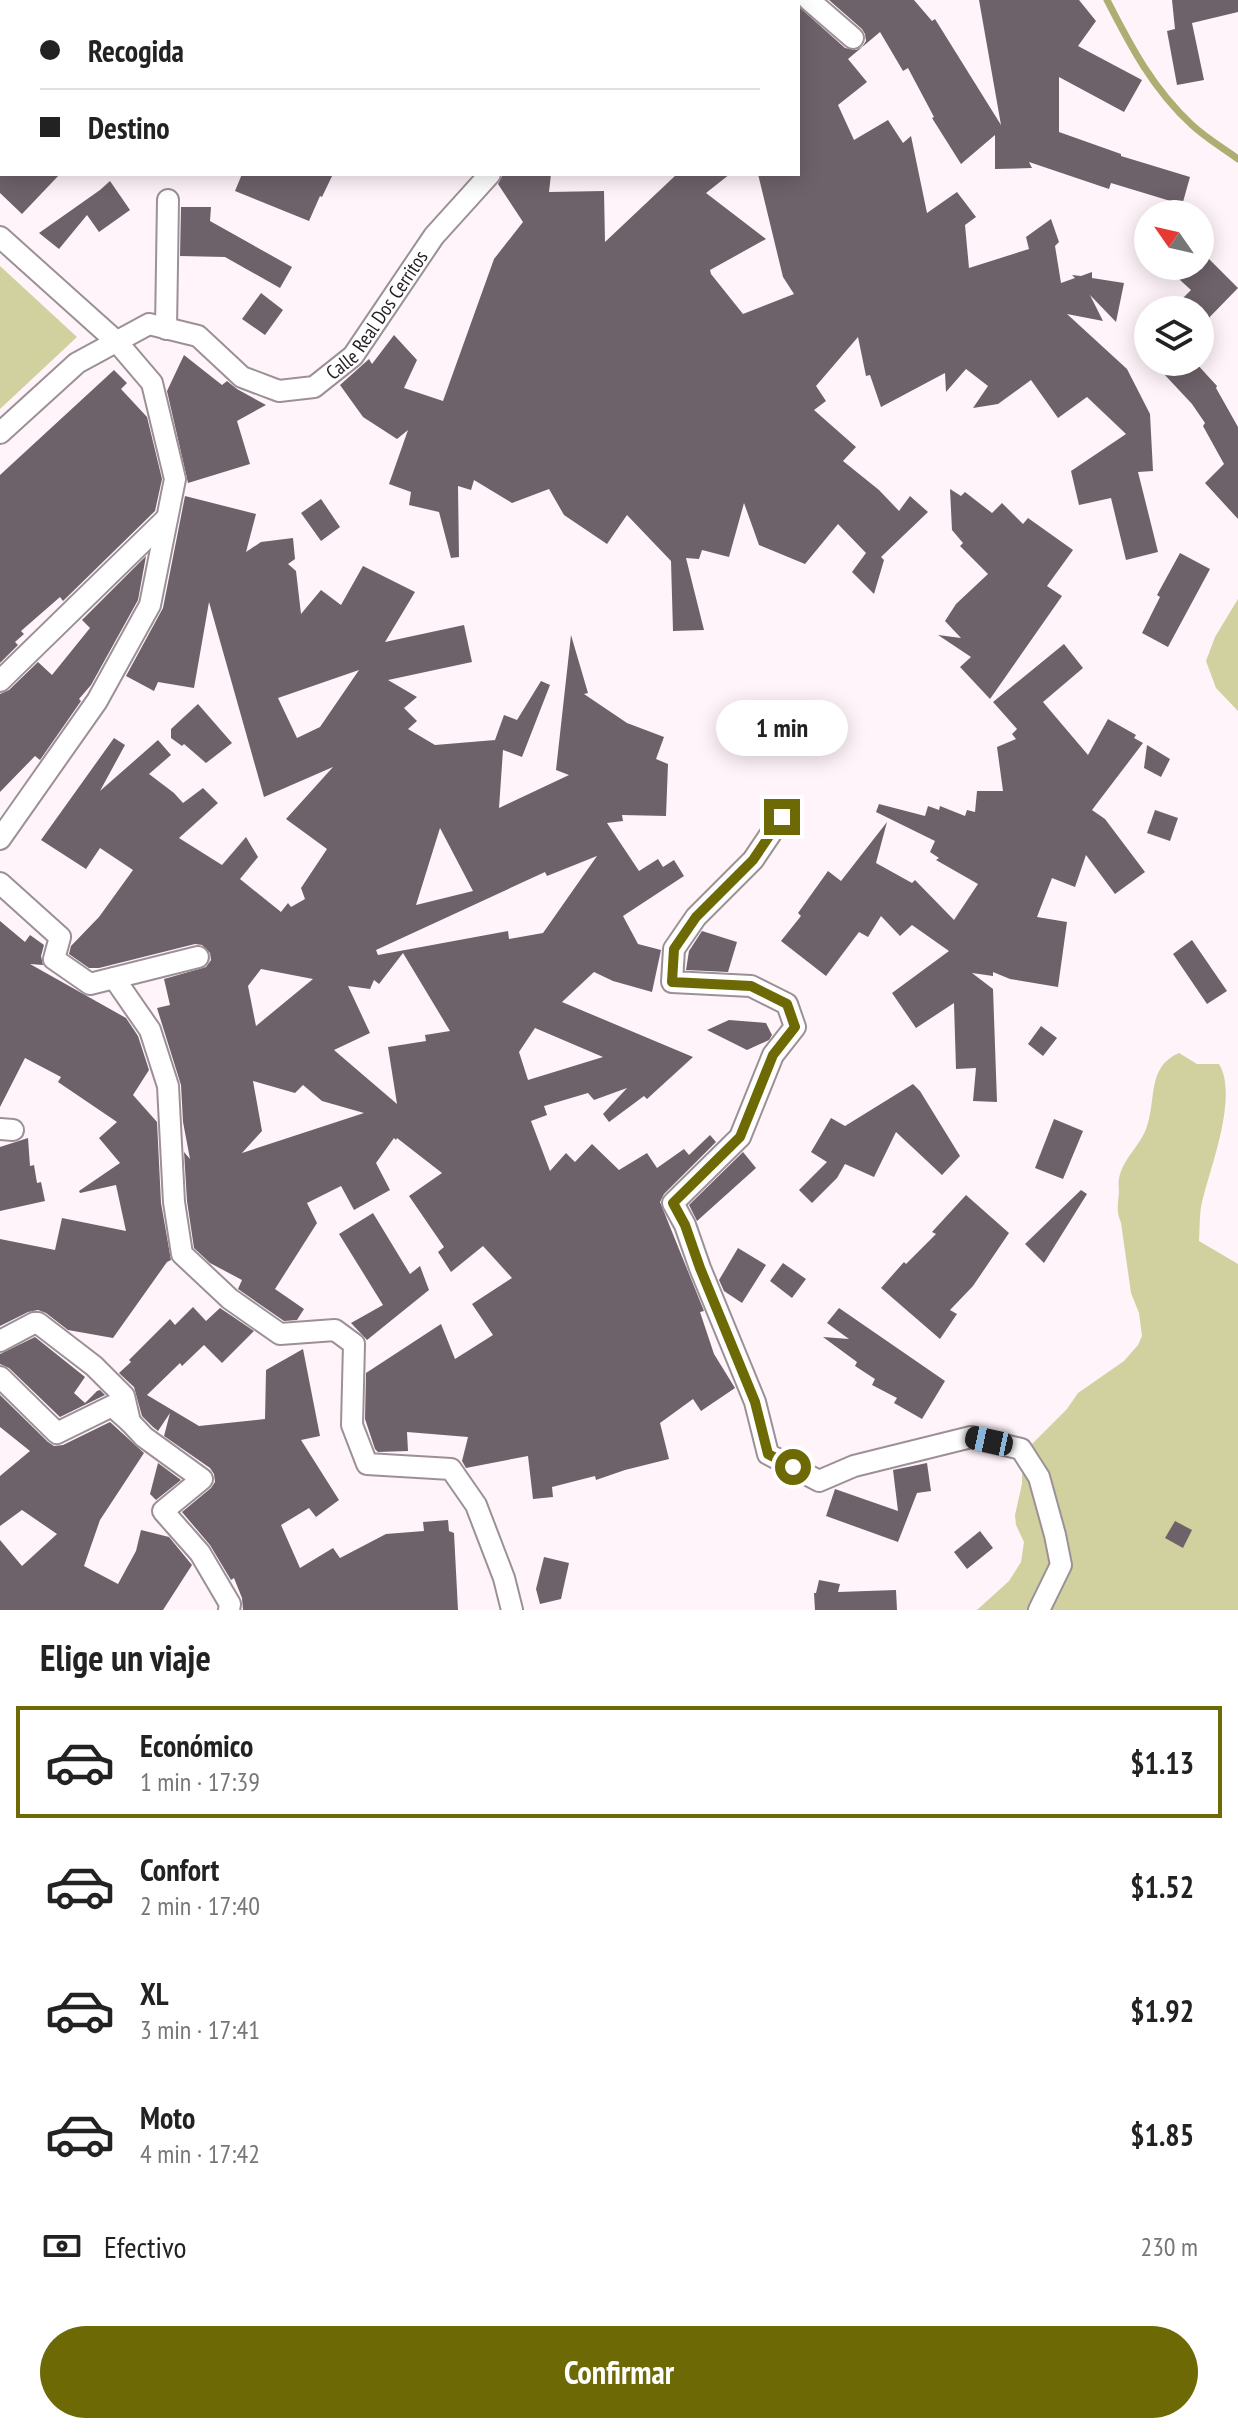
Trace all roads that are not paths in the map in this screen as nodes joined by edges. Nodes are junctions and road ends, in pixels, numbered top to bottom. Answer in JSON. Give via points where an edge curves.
{"nodes":[{"id":1,"x":809,"y":0,"type":"edge"},
{"id":2,"x":853,"y":38,"type":"dead end"},
{"id":3,"x":488,"y":176,"type":"edge"},
{"id":4,"x":168,"y":200,"type":"dead end"},
{"id":5,"x":0,"y":237,"type":"edge"},
{"id":6,"x":166,"y":329,"type":"junction"},
{"id":7,"x":117,"y":342,"type":"junction"},
{"id":8,"x":0,"y":433,"type":"edge"},
{"id":9,"x":167,"y":518,"type":"junction"},
{"id":10,"x":0,"y":681,"type":"edge"},
{"id":11,"x":782,"y":817,"type":"dead end"},
{"id":12,"x":0,"y":839,"type":"edge"},
{"id":13,"x":0,"y":883,"type":"edge"},
{"id":14,"x":198,"y":957,"type":"dead end"},
{"id":15,"x":114,"y":978,"type":"junction"},
{"id":16,"x":0,"y":1341,"type":"edge"},
{"id":17,"x":0,"y":1377,"type":"edge"},
{"id":18,"x":130,"y":1422,"type":"junction"},
{"id":19,"x":229,"y":1610,"type":"edge"},
{"id":20,"x":512,"y":1610,"type":"edge"},
{"id":21,"x":1039,"y":1610,"type":"edge"}],
"edges":[{"from":1,"to":2,"type":"street"},
{"from":3,"to":6,"type":"street","name":"Calle Real Dos Cerritos","via":[[434,236],[353,356],[314,387],[279,391],[242,377],[198,336]]},
{"from":4,"to":6,"type":"street"},
{"from":5,"to":7,"type":"street"},
{"from":6,"to":7,"type":"street","name":"Calle Real Dos Cerritos","via":[[149,324]]},
{"from":7,"to":8,"type":"street","name":"Calle Real Dos Cerritos","via":[[77,363]]},
{"from":7,"to":9,"type":"street","via":[[152,383],[175,479]]},
{"from":9,"to":10,"type":"street"},
{"from":9,"to":12,"type":"street","via":[[150,605],[97,701]]},
{"from":11,"to":21,"type":"street","via":[[753,860],[696,917],[674,949],[672,982],[751,986],[787,1004],[795,1027],[773,1055],[740,1137],[673,1203],[755,1402],[768,1454],[819,1481],[854,1466],[971,1437],[1021,1449],[1039,1477],[1061,1565]]},
{"from":13,"to":15,"type":"street","via":[[60,937],[54,959],[90,984]]},
{"from":14,"to":15,"type":"street"},
{"from":15,"to":20,"type":"street","via":[[150,1030],[168,1086],[182,1254],[230,1299],[280,1334],[335,1330],[354,1344],[352,1425],[367,1464],[451,1469],[476,1505]]},
{"from":16,"to":18,"type":"street","via":[[38,1323],[124,1396]]},
{"from":17,"to":18,"type":"street","via":[[57,1433],[112,1406]]},
{"from":18,"to":19,"type":"street","via":[[202,1479],[163,1511],[200,1553]]}]}
